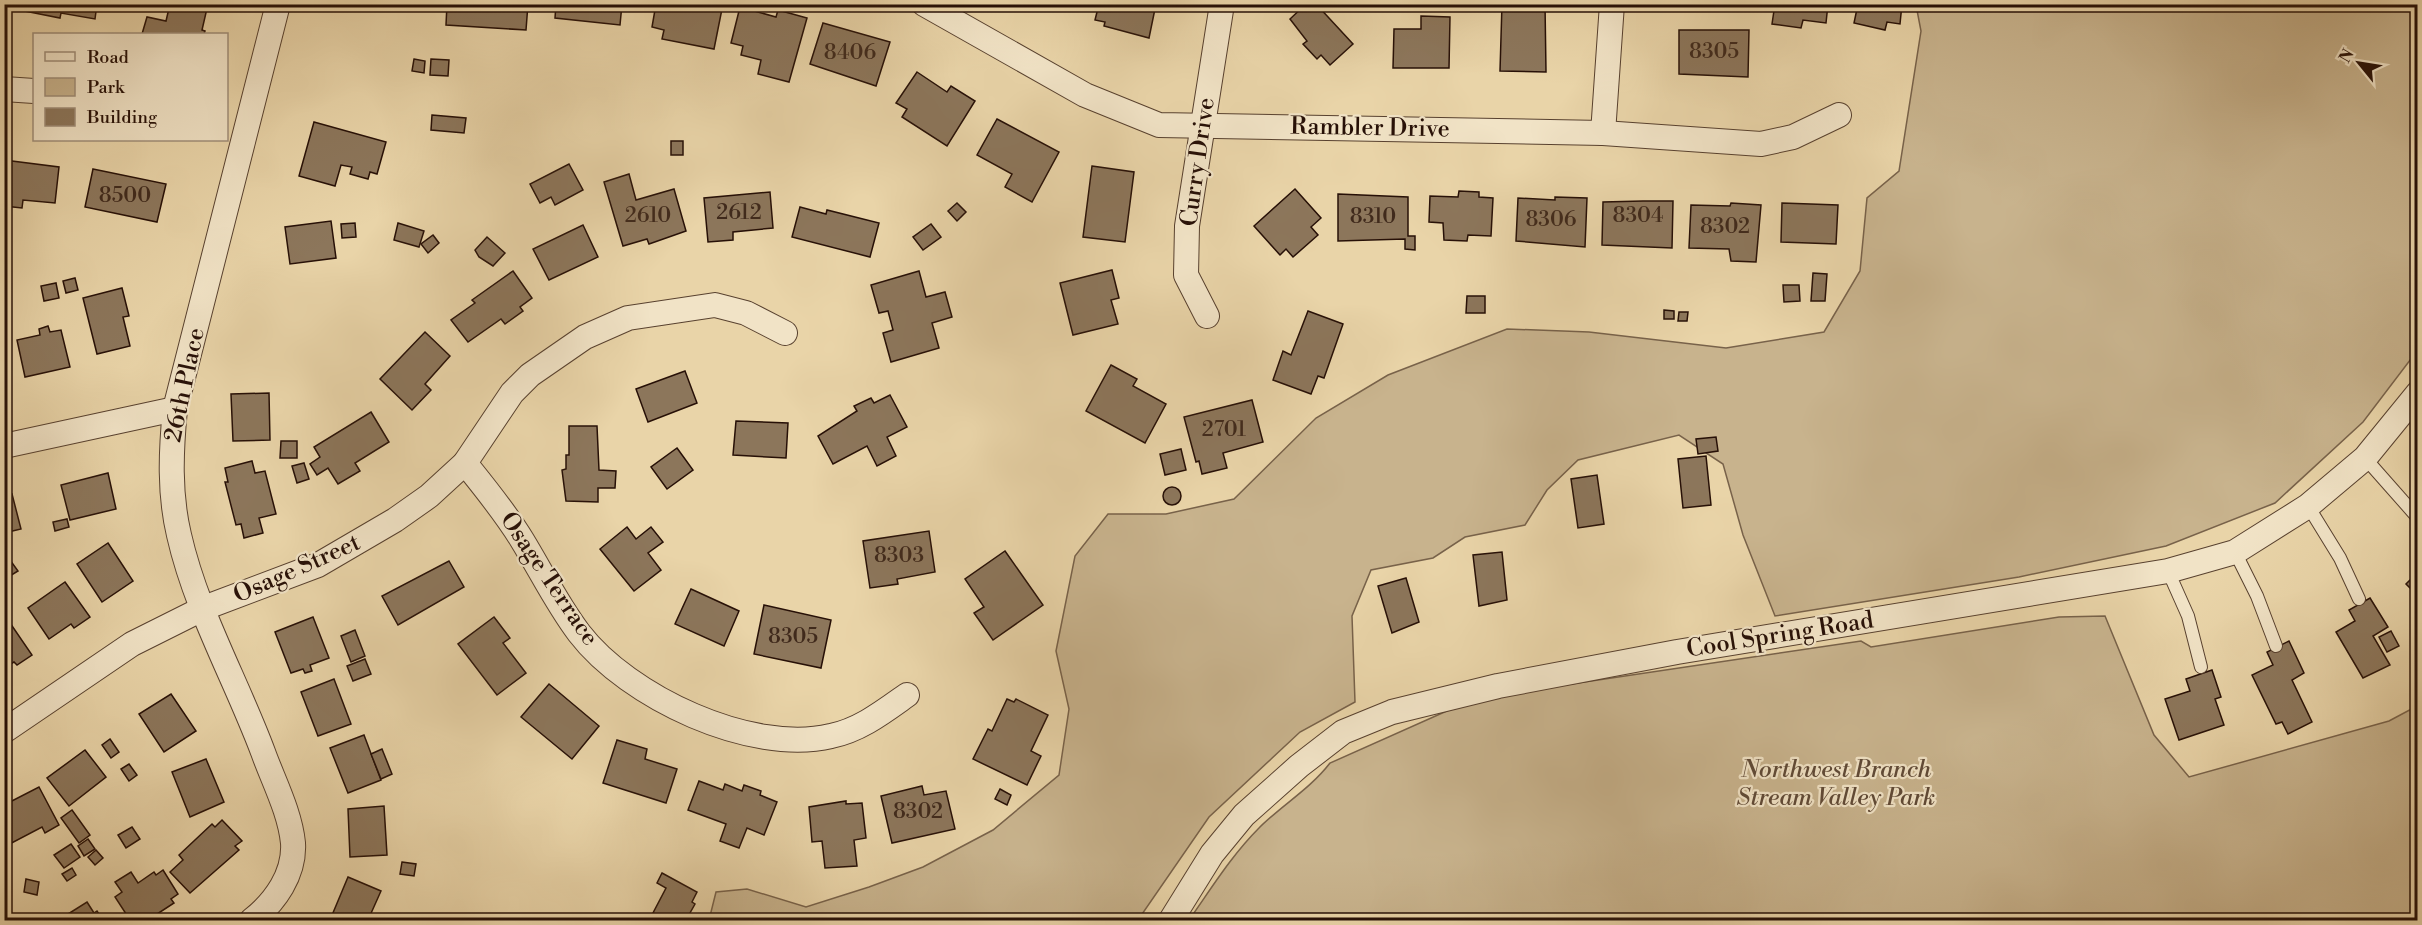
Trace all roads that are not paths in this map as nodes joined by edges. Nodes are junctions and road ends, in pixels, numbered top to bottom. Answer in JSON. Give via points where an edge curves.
{"nodes":[{"id":1,"x":278,"y":4,"type":"edge"},
{"id":2,"x":924,"y":4,"type":"edge"},
{"id":3,"x":1222,"y":4,"type":"edge"},
{"id":4,"x":1612,"y":4,"type":"edge"},
{"id":5,"x":4,"y":89,"type":"edge"},
{"id":6,"x":33,"y":91,"type":"edge"},
{"id":7,"x":1839,"y":115,"type":"dead end"},
{"id":8,"x":1203,"y":125,"type":"junction"},
{"id":9,"x":1603,"y":133,"type":"junction"},
{"id":10,"x":235,"y":137,"type":"edge"},
{"id":11,"x":1207,"y":316,"type":"dead end"},
{"id":12,"x":784,"y":333,"type":"dead end"},
{"id":13,"x":2418,"y":393,"type":"edge"},
{"id":14,"x":175,"y":409,"type":"junction"},
{"id":15,"x":4,"y":446,"type":"edge"},
{"id":16,"x":2365,"y":458,"type":"junction"},
{"id":17,"x":465,"y":463,"type":"junction"},
{"id":18,"x":2308,"y":506,"type":"junction"},
{"id":19,"x":2418,"y":518,"type":"edge"},
{"id":20,"x":2235,"y":552,"type":"junction"},
{"id":21,"x":2168,"y":571,"type":"junction"},
{"id":22,"x":2359,"y":599,"type":"dead end"},
{"id":23,"x":204,"y":608,"type":"junction"},
{"id":24,"x":2276,"y":646,"type":"dead end"},
{"id":25,"x":2201,"y":667,"type":"dead end"},
{"id":26,"x":907,"y":695,"type":"dead end"},
{"id":27,"x":4,"y":731,"type":"edge"},
{"id":28,"x":252,"y":921,"type":"edge"},
{"id":29,"x":1171,"y":921,"type":"edge"}],
"edges":[{"from":1,"to":10,"type":"street","name":"26th Place"},
{"from":2,"to":8,"type":"street","name":"Rambler Drive","via":[[1039,71],[1120,111],[1159,125]]},
{"from":3,"to":8,"type":"street","name":"Curry Drive"},
{"from":4,"to":9,"type":"street"},
{"from":5,"to":6,"type":"street"},
{"from":7,"to":9,"type":"street","name":"Rambler Drive","via":[[1793,137],[1761,144]]},
{"from":8,"to":9,"type":"street","name":"Rambler Drive"},
{"from":8,"to":11,"type":"street","name":"Curry Drive","via":[[1187,226],[1186,275]]},
{"from":10,"to":14,"type":"street","name":"26th Place"},
{"from":12,"to":17,"type":"street","name":"Osage Street","via":[[768,322],[715,305],[628,318],[585,337],[530,375],[494,417]]},
{"from":13,"to":16,"type":"street","name":"Cool Spring Road"},
{"from":14,"to":15,"type":"street"},
{"from":14,"to":23,"type":"street","name":"26th Place","via":[[170,455],[173,498],[179,535]]},
{"from":16,"to":18,"type":"street","name":"Cool Spring Road"},
{"from":16,"to":19,"type":"lane"},
{"from":17,"to":23,"type":"street","name":"Osage Street","via":[[429,496],[365,540],[318,564]]},
{"from":17,"to":26,"type":"street","name":"Osage Terrace","via":[[496,501],[580,635],[627,678],[674,706],[757,736],[811,739],[856,728]]},
{"from":18,"to":20,"type":"street","name":"Cool Spring Road"},
{"from":18,"to":22,"type":"lane","via":[[2340,558]]},
{"from":20,"to":21,"type":"street","name":"Cool Spring Road"},
{"from":20,"to":24,"type":"lane","via":[[2258,596]]},
{"from":21,"to":25,"type":"lane","via":[[2188,616]]},
{"from":21,"to":29,"type":"street","name":"Cool Spring Road","via":[[1677,652],[1392,711],[1344,732],[1299,765],[1244,815],[1212,854]]},
{"from":23,"to":27,"type":"street","name":"Osage Street","via":[[132,644]]},
{"from":23,"to":28,"type":"street","name":"26th Place","via":[[256,734],[293,845],[277,896]]}]}
